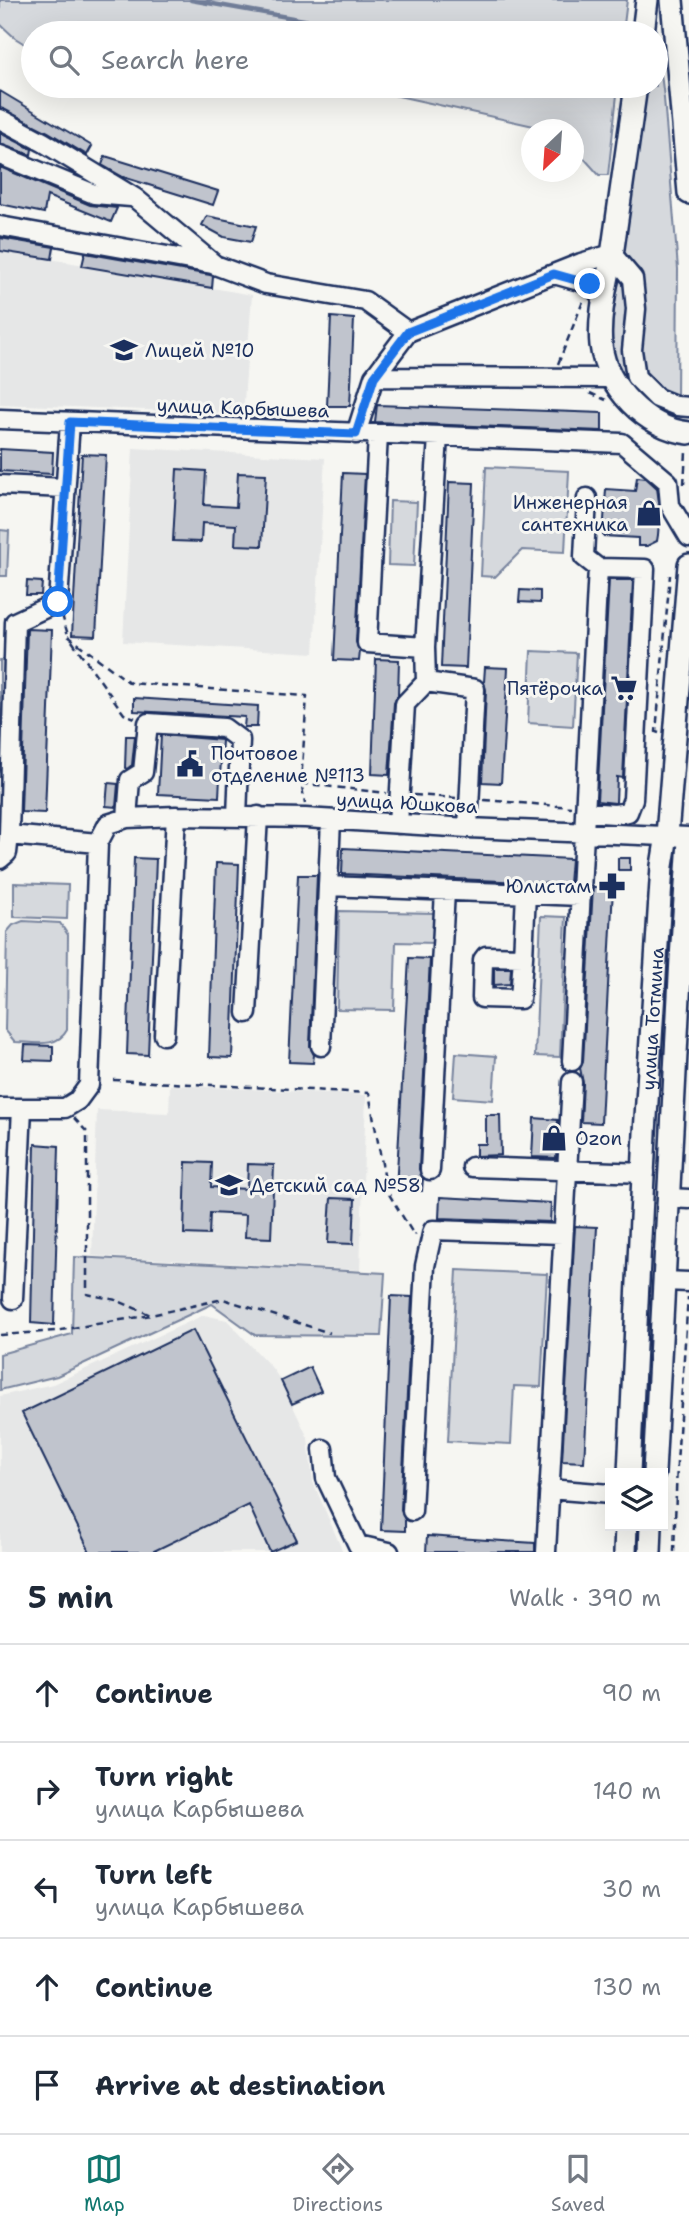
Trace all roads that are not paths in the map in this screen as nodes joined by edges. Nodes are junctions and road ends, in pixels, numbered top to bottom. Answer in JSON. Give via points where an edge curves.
{"nodes":[{"id":1,"x":647,"y":0,"type":"edge"},
{"id":2,"x":672,"y":0,"type":"edge"},
{"id":3,"x":644,"y":21,"type":"edge"},
{"id":4,"x":634,"y":98,"type":"edge"},
{"id":5,"x":0,"y":119,"type":"edge"},
{"id":6,"x":0,"y":155,"type":"edge"},
{"id":7,"x":689,"y":192,"type":"edge"},
{"id":8,"x":135,"y":198,"type":"junction"},
{"id":9,"x":0,"y":226,"type":"edge"},
{"id":10,"x":612,"y":254,"type":"junction"},
{"id":11,"x":215,"y":265,"type":"junction"},
{"id":12,"x":554,"y":274,"type":"junction"},
{"id":13,"x":597,"y":292,"type":"junction"},
{"id":14,"x":408,"y":332,"type":"junction"},
{"id":15,"x":374,"y":377,"type":"junction"},
{"id":16,"x":611,"y":378,"type":"junction"},
{"id":17,"x":689,"y":407,"type":"edge"},
{"id":18,"x":0,"y":419,"type":"edge"},
{"id":19,"x":70,"y":422,"type":"junction"},
{"id":20,"x":689,"y":433,"type":"edge"},
{"id":21,"x":356,"y":434,"type":"junction"},
{"id":22,"x":378,"y":435,"type":"junction"},
{"id":23,"x":438,"y":436,"type":"junction"},
{"id":24,"x":0,"y":485,"type":"edge"},
{"id":25,"x":65,"y":488,"type":"junction"},
{"id":26,"x":587,"y":498,"type":"dead end"},
{"id":27,"x":689,"y":537,"type":"edge"},
{"id":28,"x":689,"y":565,"type":"edge"},
{"id":29,"x":597,"y":568,"type":"junction"},
{"id":30,"x":425,"y":648,"type":"junction"},
{"id":31,"x":7,"y":652,"type":"edge"},
{"id":32,"x":426,"y":682,"type":"junction"},
{"id":33,"x":5,"y":795,"type":"edge"},
{"id":34,"x":585,"y":812,"type":"junction"},
{"id":35,"x":176,"y":816,"type":"junction"},
{"id":36,"x":258,"y":816,"type":"junction"},
{"id":37,"x":237,"y":817,"type":"junction"},
{"id":38,"x":127,"y":818,"type":"junction"},
{"id":39,"x":331,"y":820,"type":"junction"},
{"id":40,"x":397,"y":824,"type":"junction"},
{"id":41,"x":468,"y":828,"type":"junction"},
{"id":42,"x":583,"y":832,"type":"junction"},
{"id":43,"x":9,"y":835,"type":"junction"},
{"id":44,"x":667,"y":835,"type":"junction"},
{"id":45,"x":689,"y":839,"type":"edge"},
{"id":46,"x":98,"y":843,"type":"junction"},
{"id":47,"x":0,"y":859,"type":"edge"},
{"id":48,"x":328,"y":886,"type":"junction"},
{"id":49,"x":446,"y":891,"type":"junction"},
{"id":50,"x":526,"y":893,"type":"junction"},
{"id":51,"x":580,"y":896,"type":"junction"},
{"id":52,"x":687,"y":909,"type":"edge"},
{"id":53,"x":523,"y":957,"type":"dead end"},
{"id":54,"x":247,"y":1013,"type":"dead end"},
{"id":55,"x":164,"y":1035,"type":"dead end"},
{"id":56,"x":321,"y":1046,"type":"dead end"},
{"id":57,"x":572,"y":1061,"type":"dead end"},
{"id":58,"x":572,"y":1083,"type":"dead end"},
{"id":59,"x":0,"y":1108,"type":"edge"},
{"id":60,"x":22,"y":1108,"type":"junction"},
{"id":61,"x":472,"y":1167,"type":"dead end"},
{"id":62,"x":430,"y":1170,"type":"dead end"},
{"id":63,"x":568,"y":1170,"type":"junction"},
{"id":64,"x":645,"y":1173,"type":"junction"},
{"id":65,"x":679,"y":1199,"type":"edge"},
{"id":66,"x":562,"y":1234,"type":"junction"},
{"id":67,"x":664,"y":1280,"type":"junction"},
{"id":68,"x":689,"y":1284,"type":"edge"},
{"id":69,"x":13,"y":1299,"type":"dead end"},
{"id":70,"x":323,"y":1449,"type":"dead end"},
{"id":71,"x":629,"y":1468,"type":"edge"},
{"id":72,"x":654,"y":1468,"type":"edge"},
{"id":73,"x":549,"y":1489,"type":"junction"},
{"id":74,"x":605,"y":1494,"type":"edge"},
{"id":75,"x":412,"y":1511,"type":"dead end"},
{"id":76,"x":626,"y":1531,"type":"edge"},
{"id":77,"x":651,"y":1531,"type":"edge"},
{"id":78,"x":389,"y":1552,"type":"edge"},
{"id":79,"x":546,"y":1552,"type":"edge"},
{"id":80,"x":625,"y":1552,"type":"edge"},
{"id":81,"x":650,"y":1552,"type":"edge"}],
"edges":[{"from":1,"to":3,"type":"main road"},
{"from":2,"to":7,"type":"main road"},
{"from":4,"to":10,"type":"main road"},
{"from":5,"to":8,"type":"street"},
{"from":6,"to":8,"type":"street","via":[[94,194]]},
{"from":8,"to":11,"type":"street"},
{"from":9,"to":11,"type":"street"},
{"from":10,"to":12,"type":"street"},
{"from":10,"to":13,"type":"main road"},
{"from":10,"to":17,"type":"street","via":[[634,279],[632,358],[636,377],[657,398]]},
{"from":11,"to":14,"type":"street","via":[[266,284],[365,301]]},
{"from":12,"to":13,"type":"street"},
{"from":12,"to":14,"type":"street"},
{"from":13,"to":16,"type":"main road","via":[[601,344]]},
{"from":14,"to":15,"type":"street"},
{"from":15,"to":16,"type":"street"},
{"from":15,"to":21,"type":"street"},
{"from":16,"to":20,"type":"main road","via":[[642,411],[661,424]]},
{"from":18,"to":19,"type":"street","name":"улица Карбышева"},
{"from":19,"to":21,"type":"street","name":"улица Карбышева"},
{"from":19,"to":25,"type":"street"},
{"from":21,"to":22,"type":"street","name":"улица Карбышева"},
{"from":22,"to":23,"type":"street","name":"улица Карбышева"},
{"from":22,"to":30,"type":"street","via":[[367,643]]},
{"from":23,"to":27,"type":"street","name":"улица Карбышева","via":[[622,443],[668,482],[670,505]]},
{"from":23,"to":30,"type":"street"},
{"from":24,"to":25,"type":"street"},
{"from":25,"to":31,"type":"street","via":[[58,602],[15,622]]},
{"from":26,"to":29,"type":"street","via":[[584,557]]},
{"from":28,"to":44,"type":"main road","name":"улица Тотмина"},
{"from":29,"to":34,"type":"street"},
{"from":29,"to":34,"type":"street","via":[[645,569],[633,799],[628,812]]},
{"from":30,"to":32,"type":"street"},
{"from":31,"to":33,"type":"street"},
{"from":32,"to":40,"type":"street","via":[[405,705]]},
{"from":32,"to":41,"type":"street","via":[[475,689]]},
{"from":33,"to":43,"type":"street"},
{"from":34,"to":42,"type":"street"},
{"from":35,"to":37,"type":"street","name":"улица Юшкова"},
{"from":35,"to":38,"type":"street","name":"улица Юшкова"},
{"from":35,"to":55,"type":"street"},
{"from":36,"to":37,"type":"street","name":"улица Юшкова"},
{"from":36,"to":39,"type":"street","name":"улица Юшкова"},
{"from":36,"to":54,"type":"street"},
{"from":37,"to":38,"type":"street","via":[[240,740],[224,728],[148,723],[143,772],[130,780]]},
{"from":38,"to":46,"type":"street","via":[[108,824]]},
{"from":39,"to":40,"type":"street","name":"улица Юшкова"},
{"from":39,"to":48,"type":"street"},
{"from":40,"to":41,"type":"street","name":"улица Юшкова"},
{"from":41,"to":42,"type":"street","name":"улица Юшкова"},
{"from":42,"to":44,"type":"street","name":"улица Юшкова"},
{"from":42,"to":51,"type":"street"},
{"from":43,"to":46,"type":"street"},
{"from":43,"to":47,"type":"street","via":[[7,853]]},
{"from":44,"to":45,"type":"street","name":"улица Юшкова"},
{"from":44,"to":64,"type":"main road","name":"улица Тотмина"},
{"from":45,"to":52,"type":"main road","name":"улица Тотмина"},
{"from":46,"to":60,"type":"street","via":[[89,1085],[65,1108]]},
{"from":48,"to":49,"type":"street"},
{"from":48,"to":56,"type":"street"},
{"from":49,"to":50,"type":"street"},
{"from":49,"to":62,"type":"street"},
{"from":50,"to":51,"type":"street"},
{"from":50,"to":53,"type":"street"},
{"from":51,"to":57,"type":"street"},
{"from":52,"to":65,"type":"main road","name":"улица Тотмина"},
{"from":58,"to":63,"type":"street"},
{"from":59,"to":60,"type":"street"},
{"from":60,"to":69,"type":"street"},
{"from":61,"to":63,"type":"street"},
{"from":63,"to":64,"type":"street"},
{"from":63,"to":66,"type":"street"},
{"from":64,"to":71,"type":"main road","name":"улица Тотмина"},
{"from":65,"to":67,"type":"main road","name":"улица Тотмина"},
{"from":66,"to":73,"type":"street"},
{"from":66,"to":75,"type":"street","via":[[433,1230],[425,1266]]},
{"from":67,"to":68,"type":"street"},
{"from":67,"to":72,"type":"main road","name":"улица Тотмина"},
{"from":70,"to":78,"type":"street","via":[[326,1478],[358,1545]]},
{"from":73,"to":74,"type":"street"},
{"from":73,"to":79,"type":"street"},
{"from":76,"to":80,"type":"main road"},
{"from":77,"to":81,"type":"main road"}]}
